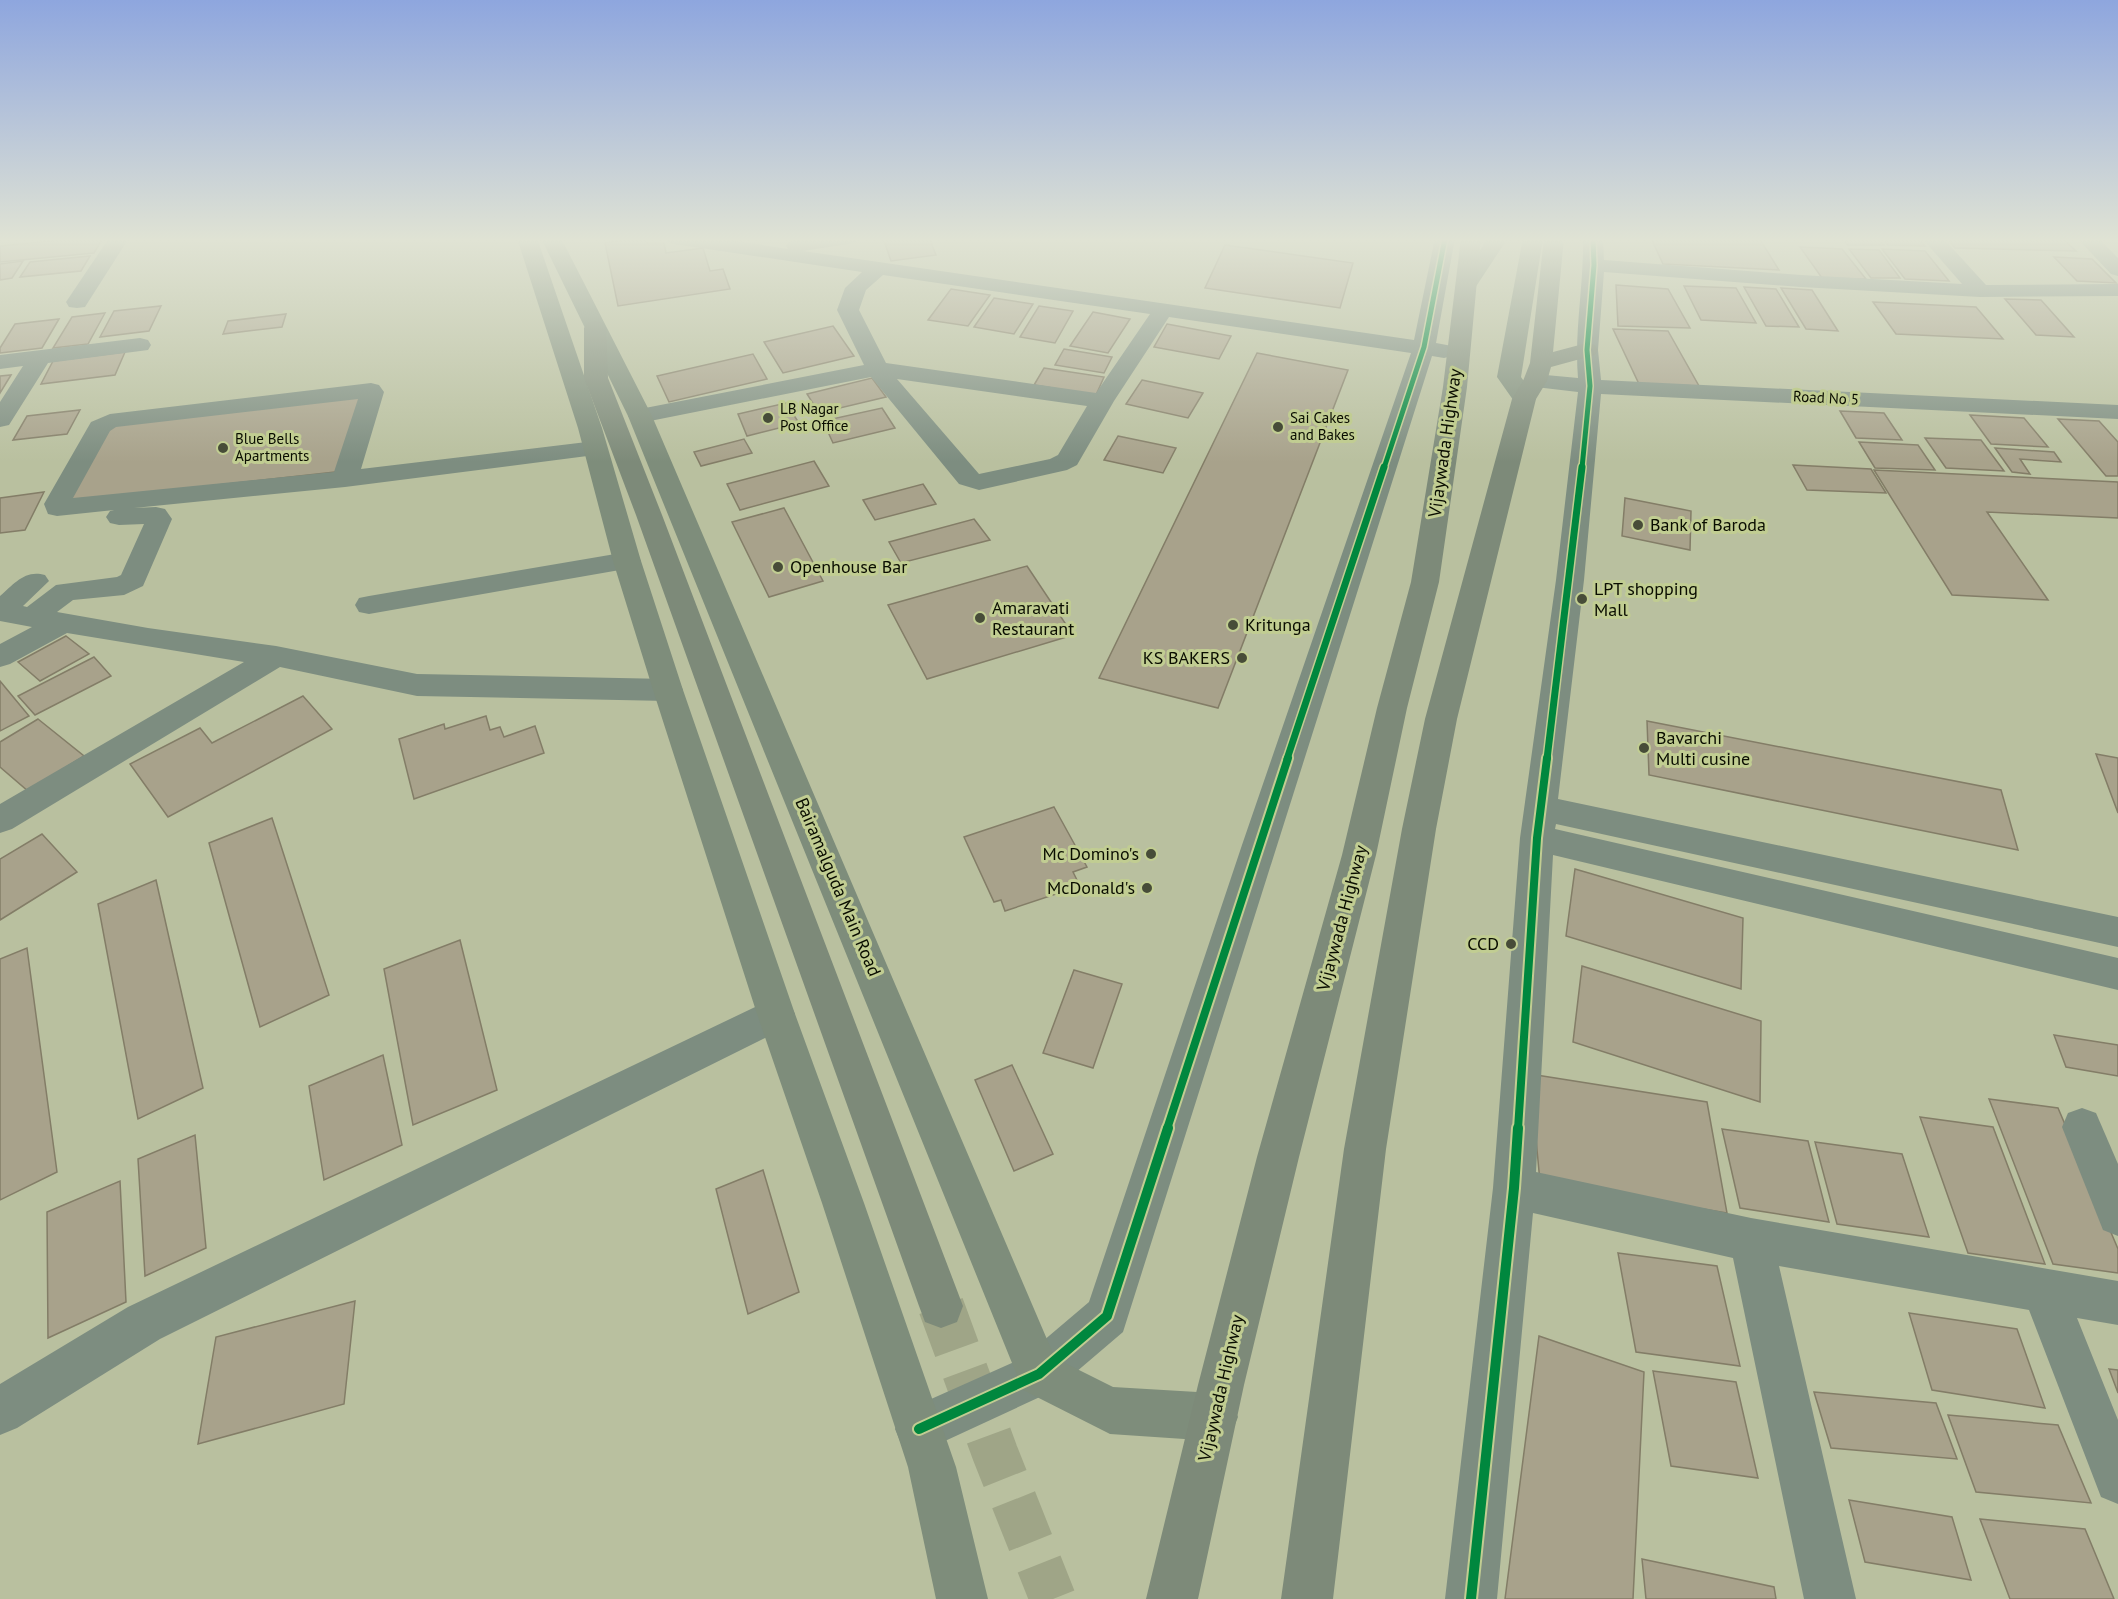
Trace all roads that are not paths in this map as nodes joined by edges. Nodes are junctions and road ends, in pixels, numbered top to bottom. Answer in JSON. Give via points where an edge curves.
{"nodes":[{"id":1,"x":551,"y":313,"type":"edge"},
{"id":2,"x":588,"y":313,"type":"edge"},
{"id":3,"x":849,"y":313,"type":"edge"},
{"id":4,"x":1162,"y":313,"type":"edge"},
{"id":5,"x":1188,"y":313,"type":"edge"},
{"id":6,"x":1442,"y":313,"type":"edge"},
{"id":7,"x":1456,"y":313,"type":"edge"},
{"id":8,"x":1520,"y":313,"type":"edge"},
{"id":9,"x":1543,"y":313,"type":"edge"},
{"id":10,"x":1590,"y":313,"type":"edge"},
{"id":11,"x":595,"y":327,"type":"junction"},
{"id":12,"x":140,"y":345,"type":"dead end"},
{"id":13,"x":1587,"y":350,"type":"junction"},
{"id":14,"x":1441,"y":351,"type":"junction"},
{"id":15,"x":41,"y":356,"type":"junction"},
{"id":16,"x":0,"y":362,"type":"edge"},
{"id":17,"x":877,"y":369,"type":"junction"},
{"id":18,"x":1533,"y":381,"type":"junction"},
{"id":19,"x":1590,"y":386,"type":"junction"},
{"id":20,"x":1102,"y":401,"type":"junction"},
{"id":21,"x":2118,"y":412,"type":"edge"},
{"id":22,"x":640,"y":416,"type":"junction"},
{"id":23,"x":0,"y":420,"type":"edge"},
{"id":24,"x":595,"y":448,"type":"junction"},
{"id":25,"x":345,"y":479,"type":"junction"},
{"id":26,"x":46,"y":524,"type":"dead end"},
{"id":27,"x":627,"y":561,"type":"junction"},
{"id":28,"x":35,"y":581,"type":"dead end"},
{"id":29,"x":369,"y":605,"type":"dead end"},
{"id":30,"x":0,"y":611,"type":"edge"},
{"id":31,"x":32,"y":618,"type":"junction"},
{"id":32,"x":63,"y":623,"type":"junction"},
{"id":33,"x":276,"y":656,"type":"junction"},
{"id":34,"x":0,"y":657,"type":"edge"},
{"id":35,"x":668,"y":690,"type":"junction"},
{"id":36,"x":0,"y":820,"type":"edge"},
{"id":37,"x":1538,"y":823,"type":"junction"},
{"id":38,"x":2118,"y":932,"type":"edge"},
{"id":39,"x":2118,"y":974,"type":"edge"},
{"id":40,"x":776,"y":1014,"type":"junction"},
{"id":41,"x":2082,"y":1127,"type":"dead end"},
{"id":42,"x":1514,"y":1188,"type":"junction"},
{"id":43,"x":2118,"y":1215,"type":"edge"},
{"id":44,"x":1751,"y":1240,"type":"junction"},
{"id":45,"x":2044,"y":1292,"type":"junction"},
{"id":46,"x":2118,"y":1303,"type":"edge"},
{"id":47,"x":941,"y":1306,"type":"tunnel mouth"},
{"id":48,"x":1039,"y":1374,"type":"junction"},
{"id":49,"x":0,"y":1411,"type":"edge"},
{"id":50,"x":1214,"y":1417,"type":"junction"},
{"id":51,"x":919,"y":1429,"type":"junction"},
{"id":52,"x":2118,"y":1480,"type":"edge"},
{"id":53,"x":962,"y":1599,"type":"edge"},
{"id":54,"x":1172,"y":1599,"type":"edge"},
{"id":55,"x":1307,"y":1599,"type":"edge"},
{"id":56,"x":1472,"y":1599,"type":"edge"},
{"id":57,"x":1830,"y":1599,"type":"edge"}],
"edges":[{"from":1,"to":24,"type":"main road"},
{"from":2,"to":11,"type":"main road","name":"Bairamalguda Main Road"},
{"from":3,"to":17,"type":"street"},
{"from":4,"to":20,"type":"street"},
{"from":5,"to":14,"type":"street"},
{"from":6,"to":14,"type":"street"},
{"from":7,"to":14,"type":"highway","name":"Vijaywada Highway"},
{"from":8,"to":18,"type":"main road","via":[[1509,377]]},
{"from":9,"to":18,"type":"highway"},
{"from":10,"to":13,"type":"street"},
{"from":11,"to":22,"type":"main road","name":"Bairamalguda Main Road"},
{"from":11,"to":47,"type":"highway","via":[[596,378]]},
{"from":12,"to":15,"type":"street"},
{"from":13,"to":18,"type":"highway"},
{"from":13,"to":19,"type":"street"},
{"from":14,"to":48,"type":"street","via":[[1259,845],[1107,1316]]},
{"from":14,"to":50,"type":"highway","name":"Vijaywada Highway","via":[[1455,387],[1425,582]]},
{"from":15,"to":16,"type":"street"},
{"from":15,"to":23,"type":"street"},
{"from":17,"to":20,"type":"street"},
{"from":17,"to":20,"type":"street","via":[[968,479],[979,482],[1068,460]]},
{"from":17,"to":22,"type":"street"},
{"from":18,"to":19,"type":"street","name":"Road No 5"},
{"from":18,"to":55,"type":"highway","via":[[1441,719],[1419,829],[1365,1149]]},
{"from":19,"to":21,"type":"street","name":"Road No 5"},
{"from":19,"to":37,"type":"street","via":[[1570,580]]},
{"from":22,"to":48,"type":"main road","name":"Bairamalguda Main Road"},
{"from":24,"to":25,"type":"street"},
{"from":24,"to":27,"type":"main road"},
{"from":25,"to":25,"type":"street","via":[[371,390],[110,421],[100,427],[57,508]]},
{"from":26,"to":31,"type":"street","via":[[145,514],[159,519],[133,580],[124,586],[66,591]]},
{"from":27,"to":29,"type":"street"},
{"from":27,"to":35,"type":"main road"},
{"from":28,"to":30,"type":"street"},
{"from":30,"to":31,"type":"street"},
{"from":31,"to":32,"type":"street"},
{"from":32,"to":33,"type":"street"},
{"from":32,"to":34,"type":"street"},
{"from":33,"to":35,"type":"street","via":[[417,685]]},
{"from":33,"to":36,"type":"street"},
{"from":35,"to":40,"type":"main road"},
{"from":37,"to":38,"type":"street"},
{"from":37,"to":39,"type":"street"},
{"from":37,"to":42,"type":"street"},
{"from":40,"to":49,"type":"street","via":[[144,1323]]},
{"from":40,"to":51,"type":"main road"},
{"from":41,"to":43,"type":"street"},
{"from":42,"to":44,"type":"street"},
{"from":42,"to":56,"type":"street"},
{"from":44,"to":45,"type":"street"},
{"from":44,"to":57,"type":"street"},
{"from":45,"to":46,"type":"street"},
{"from":45,"to":52,"type":"street"},
{"from":48,"to":50,"type":"main road","via":[[1110,1410]]},
{"from":48,"to":51,"type":"street"},
{"from":50,"to":54,"type":"highway","name":"Vijaywada Highway"},
{"from":51,"to":53,"type":"main road","via":[[932,1467]]}]}
